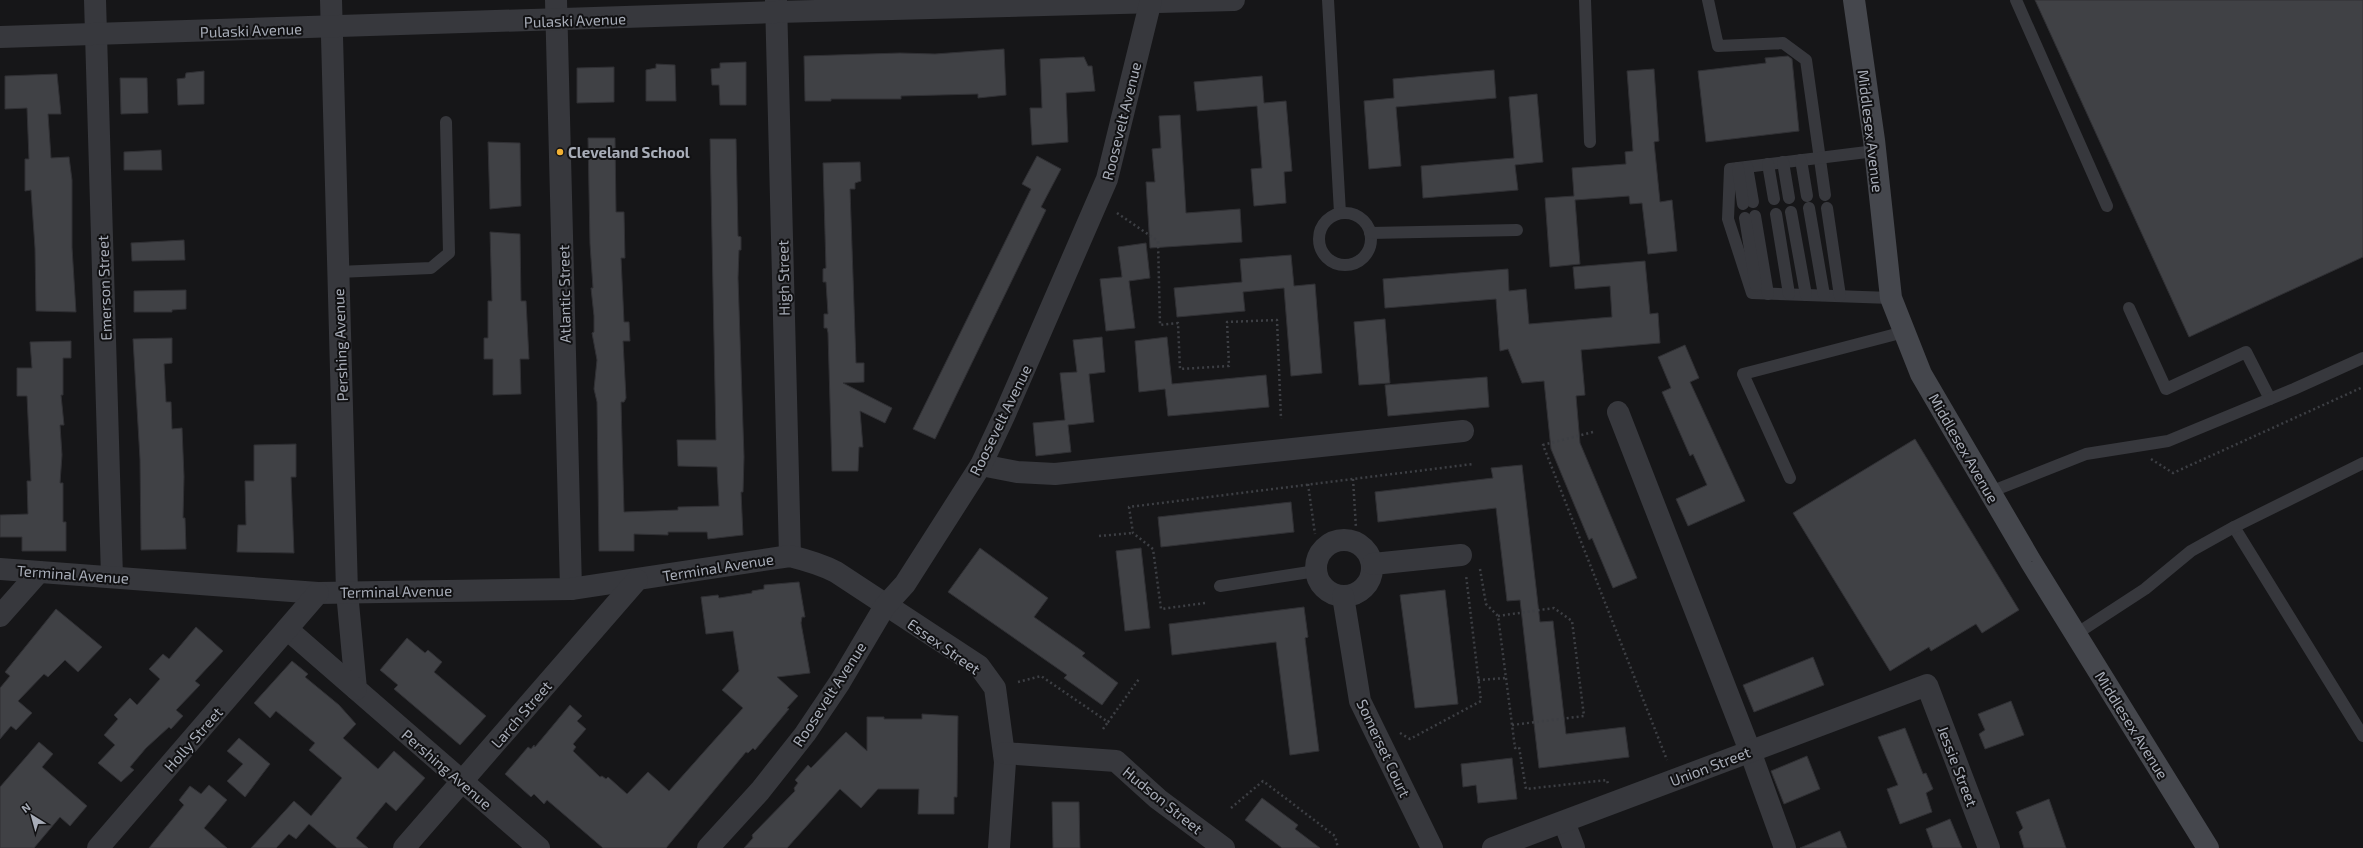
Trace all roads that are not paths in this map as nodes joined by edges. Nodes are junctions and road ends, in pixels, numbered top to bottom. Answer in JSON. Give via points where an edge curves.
{"nodes":[{"id":1,"x":95,"y":0,"type":"edge"},
{"id":2,"x":330,"y":0,"type":"edge"},
{"id":3,"x":1234,"y":0,"type":"edge"},
{"id":4,"x":1328,"y":0,"type":"edge"},
{"id":5,"x":1585,"y":0,"type":"edge"},
{"id":6,"x":1708,"y":0,"type":"edge"},
{"id":7,"x":1854,"y":0,"type":"edge"},
{"id":8,"x":2016,"y":0,"type":"edge"},
{"id":9,"x":1151,"y":1,"type":"edge"},
{"id":10,"x":777,"y":6,"type":"edge"},
{"id":11,"x":556,"y":10,"type":"edge"},
{"id":12,"x":332,"y":27,"type":"junction"},
{"id":13,"x":96,"y":34,"type":"junction"},
{"id":14,"x":0,"y":37,"type":"edge"},
{"id":15,"x":446,"y":122,"type":"dead end"},
{"id":16,"x":1590,"y":142,"type":"dead end"},
{"id":17,"x":1875,"y":151,"type":"junction"},
{"id":18,"x":1820,"y":158,"type":"junction"},
{"id":19,"x":1801,"y":160,"type":"junction"},
{"id":20,"x":1783,"y":162,"type":"junction"},
{"id":21,"x":1768,"y":164,"type":"junction"},
{"id":22,"x":1743,"y":168,"type":"junction"},
{"id":23,"x":1825,"y":195,"type":"dead end"},
{"id":24,"x":1807,"y":196,"type":"dead end"},
{"id":25,"x":1789,"y":198,"type":"dead end"},
{"id":26,"x":1774,"y":199,"type":"dead end"},
{"id":27,"x":1748,"y":203,"type":"dead end"},
{"id":28,"x":2107,"y":206,"type":"dead end"},
{"id":29,"x":1809,"y":208,"type":"dead end"},
{"id":30,"x":1827,"y":208,"type":"dead end"},
{"id":31,"x":1791,"y":212,"type":"dead end"},
{"id":32,"x":1340,"y":213,"type":"junction"},
{"id":33,"x":1776,"y":214,"type":"dead end"},
{"id":34,"x":1750,"y":217,"type":"dead end"},
{"id":35,"x":1517,"y":230,"type":"dead end"},
{"id":36,"x":1370,"y":233,"type":"junction"},
{"id":37,"x":338,"y":272,"type":"junction"},
{"id":38,"x":1762,"y":294,"type":"junction"},
{"id":39,"x":1789,"y":294,"type":"junction"},
{"id":40,"x":1806,"y":295,"type":"junction"},
{"id":41,"x":1824,"y":296,"type":"junction"},
{"id":42,"x":1840,"y":296,"type":"junction"},
{"id":43,"x":1891,"y":298,"type":"junction"},
{"id":44,"x":2129,"y":308,"type":"dead end"},
{"id":45,"x":1904,"y":332,"type":"junction"},
{"id":46,"x":2363,"y":358,"type":"edge"},
{"id":47,"x":2270,"y":399,"type":"junction"},
{"id":48,"x":1618,"y":412,"type":"dead end"},
{"id":49,"x":1463,"y":431,"type":"dead end"},
{"id":50,"x":2363,"y":463,"type":"edge"},
{"id":51,"x":981,"y":465,"type":"junction"},
{"id":52,"x":1790,"y":478,"type":"dead end"},
{"id":53,"x":1990,"y":492,"type":"junction"},
{"id":54,"x":2234,"y":527,"type":"junction"},
{"id":55,"x":790,"y":556,"type":"junction"},
{"id":56,"x":1463,"y":562,"type":"road end"},
{"id":57,"x":1373,"y":564,"type":"junction"},
{"id":58,"x":0,"y":568,"type":"edge"},
{"id":59,"x":1316,"y":571,"type":"junction"},
{"id":60,"x":39,"y":572,"type":"junction"},
{"id":61,"x":112,"y":577,"type":"junction"},
{"id":62,"x":637,"y":580,"type":"junction"},
{"id":63,"x":1220,"y":586,"type":"dead end"},
{"id":64,"x":571,"y":589,"type":"junction"},
{"id":65,"x":347,"y":592,"type":"junction"},
{"id":66,"x":318,"y":593,"type":"junction"},
{"id":67,"x":1343,"y":596,"type":"junction"},
{"id":68,"x":884,"y":606,"type":"junction"},
{"id":69,"x":0,"y":616,"type":"edge"},
{"id":70,"x":287,"y":629,"type":"junction"},
{"id":71,"x":2076,"y":634,"type":"junction"},
{"id":72,"x":1927,"y":685,"type":"joint"},
{"id":73,"x":356,"y":689,"type":"junction"},
{"id":74,"x":2363,"y":736,"type":"edge"},
{"id":75,"x":1750,"y":751,"type":"junction"},
{"id":76,"x":1004,"y":753,"type":"junction"},
{"id":77,"x":462,"y":781,"type":"junction"},
{"id":78,"x":1564,"y":822,"type":"junction"},
{"id":79,"x":98,"y":848,"type":"edge"},
{"id":80,"x":404,"y":848,"type":"edge"},
{"id":81,"x":539,"y":848,"type":"edge"},
{"id":82,"x":708,"y":848,"type":"edge"},
{"id":83,"x":999,"y":848,"type":"edge"},
{"id":84,"x":1224,"y":848,"type":"edge"},
{"id":85,"x":1432,"y":848,"type":"edge"},
{"id":86,"x":1493,"y":848,"type":"edge"},
{"id":87,"x":1574,"y":848,"type":"edge"},
{"id":88,"x":1785,"y":848,"type":"edge"},
{"id":89,"x":1989,"y":848,"type":"edge"},
{"id":90,"x":2208,"y":848,"type":"edge"}],
"edges":[{"from":1,"to":13,"type":"street","name":"Emerson Street"},
{"from":2,"to":12,"type":"street","name":"Pershing Avenue"},
{"from":3,"to":9,"type":"street"},
{"from":4,"to":32,"type":"lane"},
{"from":5,"to":16,"type":"lane"},
{"from":6,"to":18,"type":"lane","via":[[1718,46],[1782,44],[1806,60]]},
{"from":7,"to":17,"type":"main road","name":"Middlesex Avenue"},
{"from":8,"to":28,"type":"lane"},
{"from":9,"to":10,"type":"street","name":"Pulaski Avenue"},
{"from":9,"to":51,"type":"street","name":"Roosevelt Avenue","via":[[1107,179]]},
{"from":10,"to":11,"type":"street","name":"Pulaski Avenue"},
{"from":10,"to":55,"type":"street","name":"High Street"},
{"from":11,"to":12,"type":"street","name":"Pulaski Avenue"},
{"from":11,"to":64,"type":"street","name":"Atlantic Street"},
{"from":12,"to":13,"type":"street","name":"Pulaski Avenue"},
{"from":12,"to":37,"type":"street","name":"Pershing Avenue"},
{"from":13,"to":14,"type":"street","name":"Pulaski Avenue"},
{"from":13,"to":61,"type":"street","name":"Emerson Street"},
{"from":15,"to":37,"type":"lane","via":[[449,254],[431,268]]},
{"from":17,"to":18,"type":"lane"},
{"from":17,"to":43,"type":"main road","name":"Middlesex Avenue"},
{"from":18,"to":19,"type":"lane"},
{"from":18,"to":23,"type":"lane"},
{"from":19,"to":20,"type":"lane"},
{"from":19,"to":24,"type":"lane"},
{"from":20,"to":21,"type":"lane"},
{"from":20,"to":25,"type":"lane"},
{"from":21,"to":22,"type":"lane"},
{"from":21,"to":26,"type":"lane"},
{"from":22,"to":27,"type":"lane"},
{"from":22,"to":38,"type":"lane","via":[[1730,169],[1728,219],[1752,293]]},
{"from":29,"to":41,"type":"lane"},
{"from":30,"to":42,"type":"lane"},
{"from":31,"to":40,"type":"lane"},
{"from":32,"to":36,"type":"lane","via":[[1358,216],[1366,223]]},
{"from":32,"to":36,"type":"lane","via":[[1329,217],[1321,226],[1319,234],[1319,244],[1332,262],[1342,265],[1353,264],[1362,258],[1369,249]]},
{"from":33,"to":39,"type":"lane"},
{"from":34,"to":38,"type":"lane"},
{"from":35,"to":36,"type":"lane"},
{"from":37,"to":65,"type":"street","name":"Pershing Avenue"},
{"from":38,"to":39,"type":"lane"},
{"from":39,"to":40,"type":"lane"},
{"from":40,"to":41,"type":"lane"},
{"from":41,"to":42,"type":"lane"},
{"from":42,"to":43,"type":"lane"},
{"from":43,"to":45,"type":"main road","name":"Middlesex Avenue"},
{"from":44,"to":47,"type":"lane","via":[[2166,390],[2246,352]]},
{"from":45,"to":52,"type":"lane","via":[[1743,374]]},
{"from":45,"to":53,"type":"main road","name":"Middlesex Avenue","via":[[1921,374]]},
{"from":46,"to":47,"type":"lane"},
{"from":47,"to":53,"type":"lane","via":[[2168,441],[2086,454]]},
{"from":48,"to":75,"type":"street"},
{"from":49,"to":51,"type":"street","via":[[1055,474],[1017,472]]},
{"from":50,"to":54,"type":"lane"},
{"from":51,"to":68,"type":"street","name":"Roosevelt Avenue","via":[[905,584]]},
{"from":53,"to":71,"type":"main road","name":"Middlesex Avenue"},
{"from":54,"to":71,"type":"lane","via":[[2192,551],[2145,589]]},
{"from":54,"to":74,"type":"lane"},
{"from":55,"to":62,"type":"street","name":"Terminal Avenue"},
{"from":55,"to":68,"type":"street","name":"Essex Street","via":[[823,565]]},
{"from":56,"to":57,"type":"street"},
{"from":57,"to":59,"type":"street","via":[[1367,550],[1358,542],[1338,540],[1321,551]]},
{"from":57,"to":67,"type":"street","via":[[1372,576],[1366,586],[1356,594]]},
{"from":58,"to":60,"type":"street","name":"Terminal Avenue"},
{"from":59,"to":63,"type":"lane"},
{"from":59,"to":67,"type":"street","via":[[1320,582],[1328,591]]},
{"from":60,"to":61,"type":"street","name":"Terminal Avenue"},
{"from":60,"to":69,"type":"street"},
{"from":61,"to":66,"type":"street","name":"Terminal Avenue"},
{"from":62,"to":64,"type":"street","name":"Terminal Avenue"},
{"from":62,"to":77,"type":"street","name":"Larch Street"},
{"from":64,"to":65,"type":"street","name":"Terminal Avenue"},
{"from":65,"to":66,"type":"street","name":"Terminal Avenue"},
{"from":65,"to":73,"type":"street","name":"Pershing Avenue"},
{"from":66,"to":70,"type":"street","name":"Holly Street"},
{"from":67,"to":85,"type":"street","name":"Somerset Court","via":[[1360,701]]},
{"from":68,"to":76,"type":"street","name":"Essex Street","via":[[979,666],[995,688]]},
{"from":68,"to":82,"type":"street","name":"Roosevelt Avenue","via":[[840,682],[805,734],[760,791]]},
{"from":70,"to":73,"type":"street","name":"Pershing Avenue"},
{"from":70,"to":79,"type":"street","name":"Holly Street"},
{"from":71,"to":90,"type":"main road","name":"Middlesex Avenue"},
{"from":72,"to":75,"type":"street","name":"Union Street"},
{"from":72,"to":89,"type":"street","name":"Jessie Street"},
{"from":73,"to":77,"type":"street","name":"Pershing Avenue"},
{"from":75,"to":78,"type":"street","name":"Union Street"},
{"from":75,"to":88,"type":"street"},
{"from":76,"to":83,"type":"street","name":"Essex Street"},
{"from":76,"to":84,"type":"street","name":"Hudson Street","via":[[1116,761],[1158,799]]},
{"from":77,"to":80,"type":"street","name":"Larch Street"},
{"from":77,"to":81,"type":"street","name":"Pershing Avenue"},
{"from":78,"to":86,"type":"street","name":"Union Street"},
{"from":78,"to":87,"type":"street"}]}
